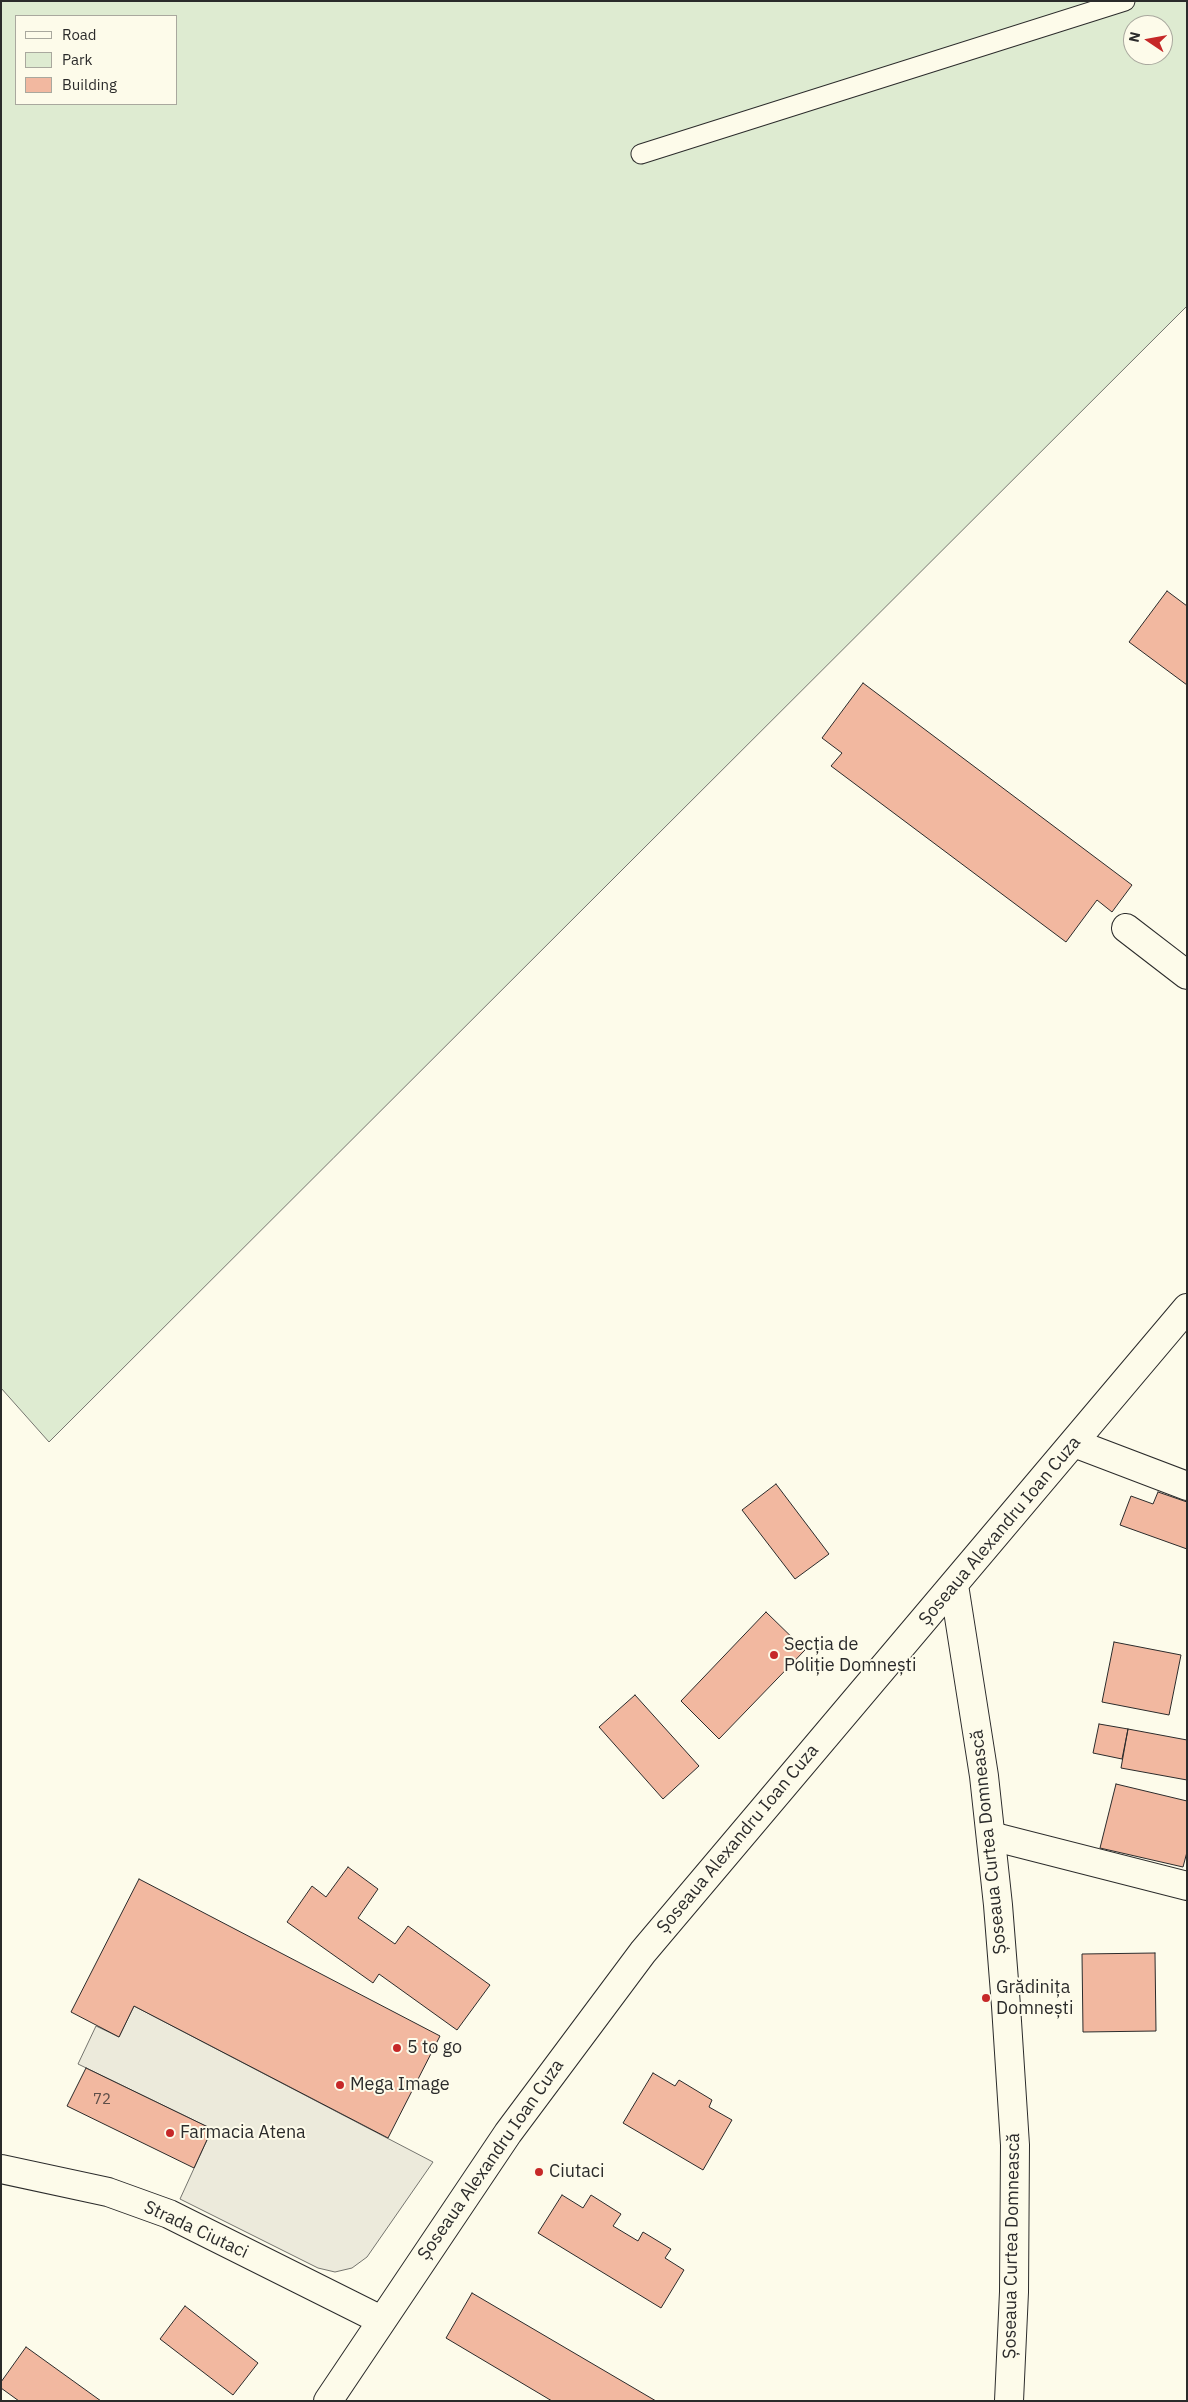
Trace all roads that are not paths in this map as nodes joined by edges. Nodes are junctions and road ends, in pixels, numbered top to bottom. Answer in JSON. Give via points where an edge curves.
{"nodes":[{"id":1,"x":1125,"y":1,"type":"edge"},
{"id":2,"x":641,"y":154,"type":"dead end"},
{"id":3,"x":1126,"y":928,"type":"dead end"},
{"id":4,"x":1187,"y":975,"type":"edge"},
{"id":5,"x":1187,"y":1308,"type":"edge"},
{"id":6,"x":1074,"y":1443,"type":"junction"},
{"id":7,"x":1187,"y":1486,"type":"edge"},
{"id":8,"x":954,"y":1585,"type":"junction"},
{"id":9,"x":990,"y":1836,"type":"junction"},
{"id":10,"x":1187,"y":1886,"type":"edge"},
{"id":11,"x":1,"y":2168,"type":"edge"},
{"id":12,"x":381,"y":2320,"type":"junction"},
{"id":13,"x":328,"y":2401,"type":"edge"},
{"id":14,"x":1009,"y":2401,"type":"edge"}],
"edges":[{"from":1,"to":2,"type":"lane"},
{"from":3,"to":4,"type":"street"},
{"from":5,"to":6,"type":"street","name":"Șoseaua Alexandru Ioan Cuza"},
{"from":6,"to":7,"type":"street"},
{"from":6,"to":8,"type":"street","name":"Șoseaua Alexandru Ioan Cuza"},
{"from":8,"to":9,"type":"street","name":"Șoseaua Curtea Domnească","via":[[984,1776]]},
{"from":8,"to":12,"type":"street","name":"Șoseaua Alexandru Ioan Cuza","via":[[642,1952],[508,2133]]},
{"from":9,"to":10,"type":"street"},
{"from":9,"to":14,"type":"street","name":"Șoseaua Curtea Domnească","via":[[1015,2146]]},
{"from":11,"to":12,"type":"street","name":"Strada Ciutaci","via":[[108,2192],[169,2214]]},
{"from":12,"to":13,"type":"street","name":"Șoseaua Alexandru Ioan Cuza"}]}
